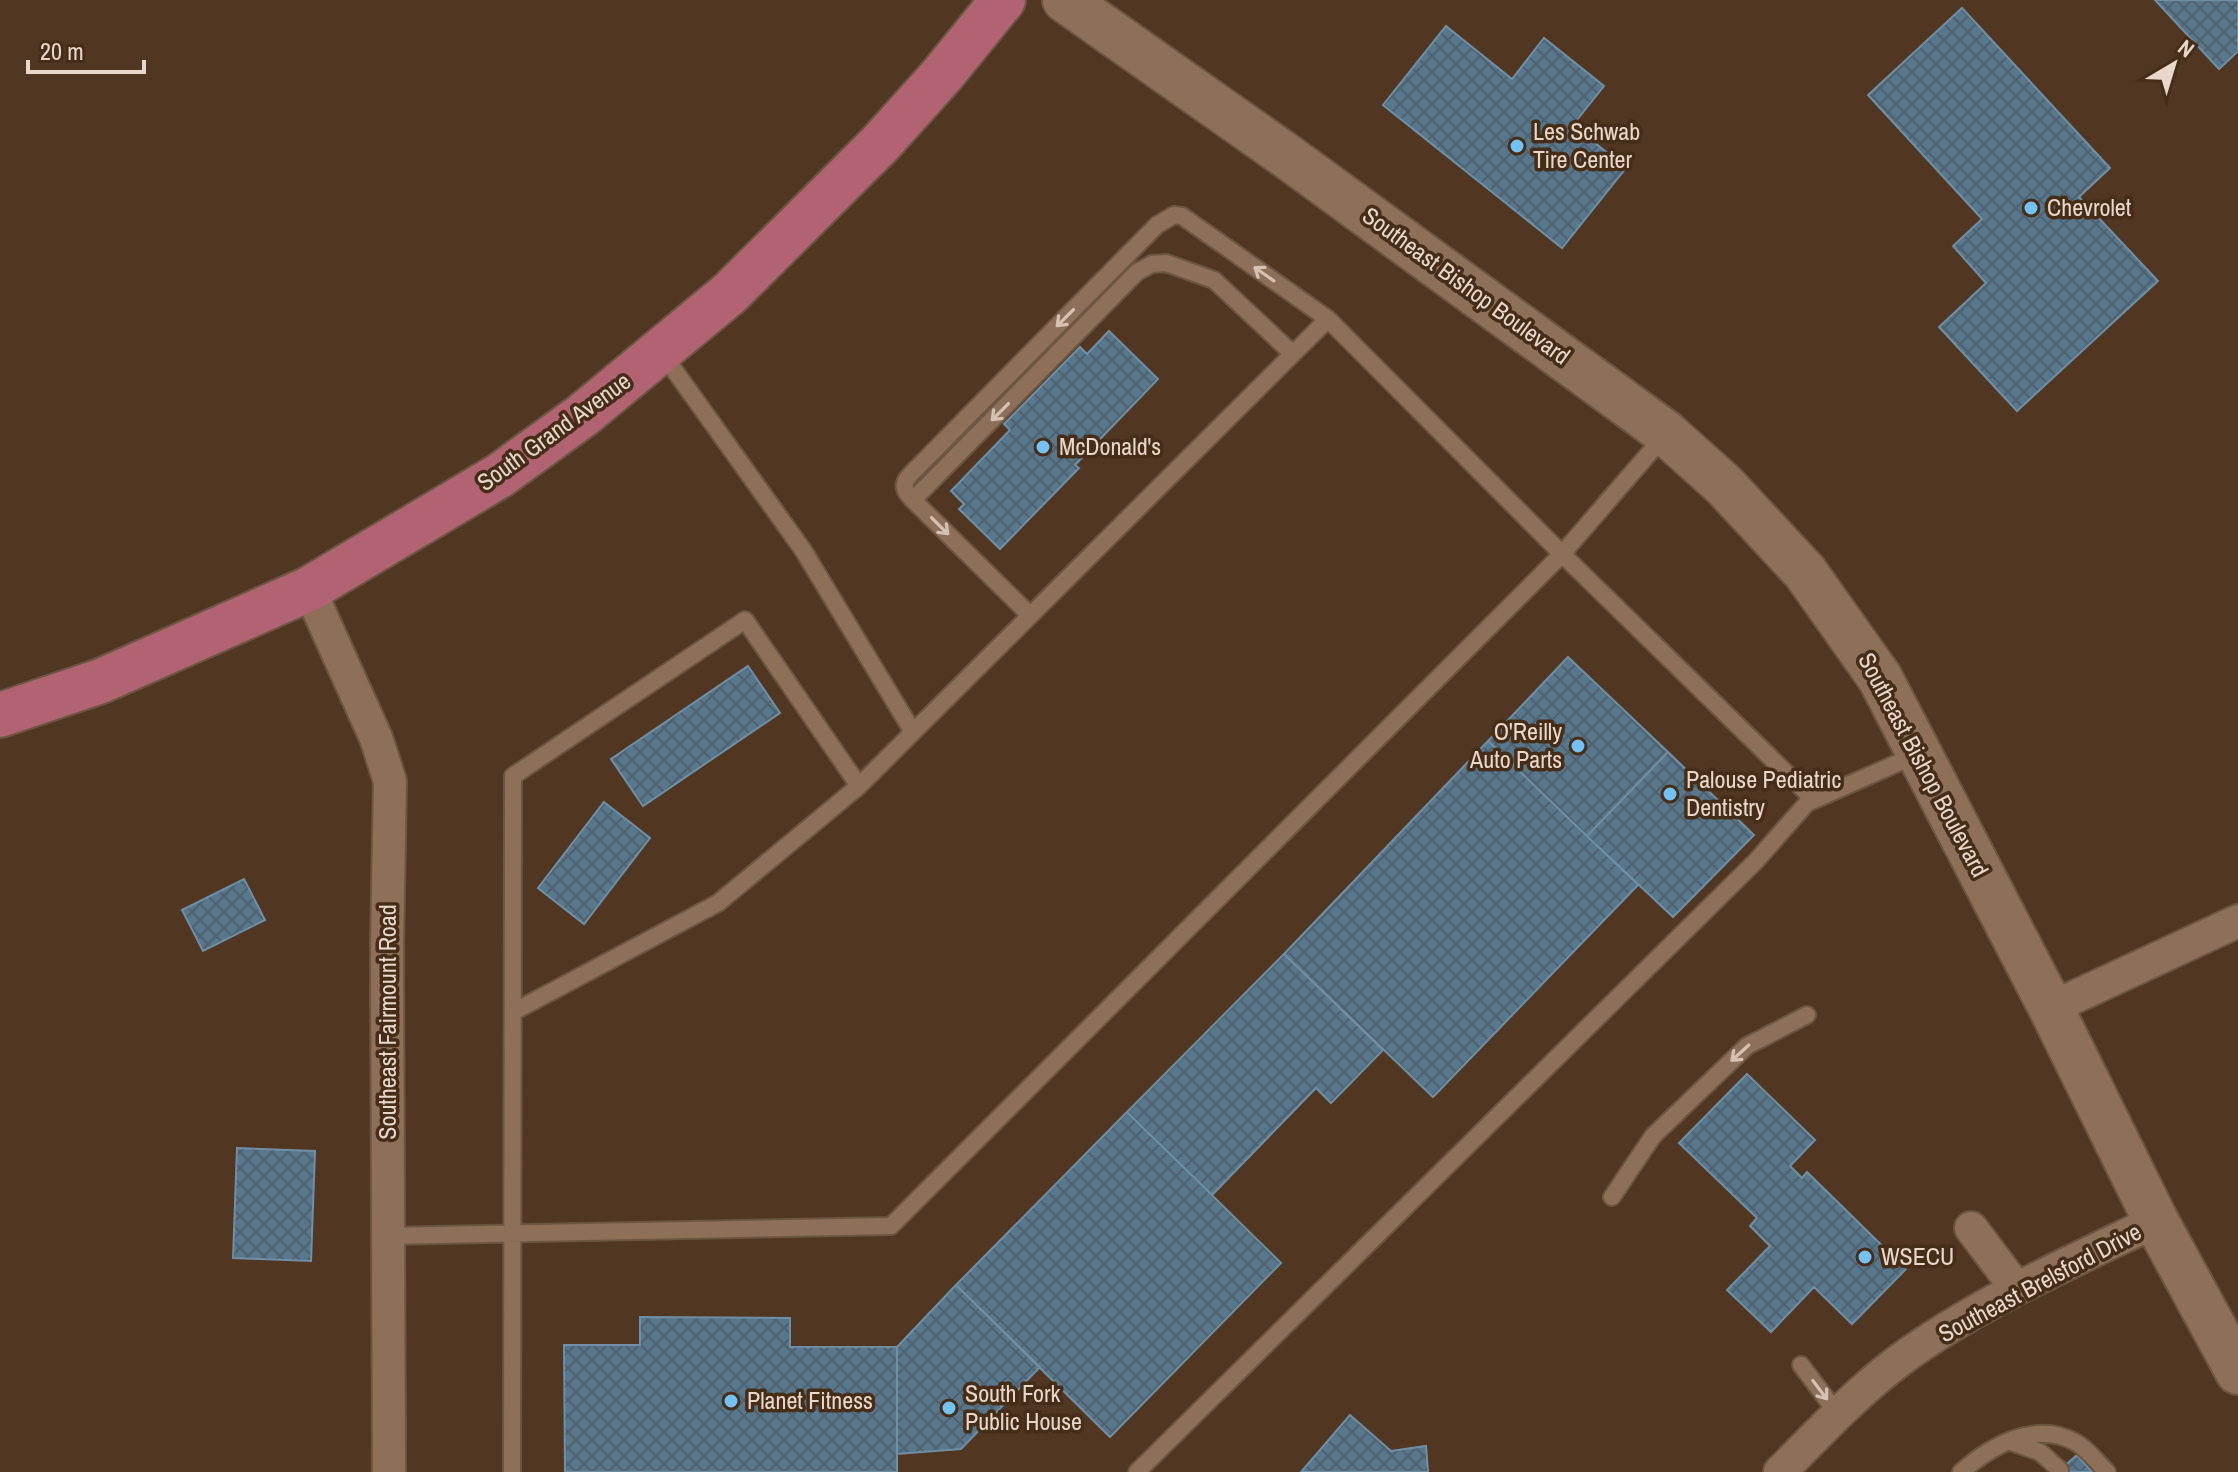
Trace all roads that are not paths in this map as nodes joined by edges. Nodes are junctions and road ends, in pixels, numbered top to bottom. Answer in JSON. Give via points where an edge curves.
{"nodes":[{"id":1,"x":1003,"y":0,"type":"edge"},
{"id":2,"x":1065,"y":0,"type":"edge"},
{"id":3,"x":1328,"y":319,"type":"junction"},
{"id":4,"x":661,"y":352,"type":"junction"},
{"id":5,"x":1293,"y":354,"type":"junction"},
{"id":6,"x":1666,"y":433,"type":"junction"},
{"id":7,"x":913,"y":500,"type":"junction"},
{"id":8,"x":1562,"y":554,"type":"junction"},
{"id":9,"x":309,"y":589,"type":"junction"},
{"id":10,"x":1030,"y":615,"type":"junction"},
{"id":11,"x":0,"y":715,"type":"edge"},
{"id":12,"x":913,"y":732,"type":"junction"},
{"id":13,"x":1919,"y":753,"type":"junction"},
{"id":14,"x":859,"y":786,"type":"junction"},
{"id":15,"x":1814,"y":800,"type":"junction"},
{"id":16,"x":2238,"y":921,"type":"edge"},
{"id":17,"x":2051,"y":1008,"type":"junction"},
{"id":18,"x":513,"y":1012,"type":"junction"},
{"id":19,"x":1807,"y":1015,"type":"dead end"},
{"id":20,"x":1612,"y":1197,"type":"dead end"},
{"id":21,"x":2156,"y":1221,"type":"junction"},
{"id":22,"x":1971,"y":1228,"type":"dead end"},
{"id":23,"x":513,"y":1234,"type":"junction"},
{"id":24,"x":388,"y":1236,"type":"junction"},
{"id":25,"x":2017,"y":1289,"type":"junction"},
{"id":26,"x":1801,"y":1365,"type":"dead end"},
{"id":27,"x":2238,"y":1372,"type":"edge"},
{"id":28,"x":1838,"y":1414,"type":"junction"},
{"id":29,"x":2007,"y":1440,"type":"junction"},
{"id":30,"x":2060,"y":1470,"type":"edge"},
{"id":31,"x":389,"y":1472,"type":"edge"},
{"id":32,"x":512,"y":1472,"type":"edge"},
{"id":33,"x":1137,"y":1472,"type":"edge"},
{"id":34,"x":1780,"y":1472,"type":"edge"},
{"id":35,"x":1961,"y":1472,"type":"edge"},
{"id":36,"x":2107,"y":1472,"type":"edge"}],
"edges":[{"from":1,"to":4,"type":"main road","name":"South Grand Avenue","via":[[880,144],[730,293]]},
{"from":2,"to":6,"type":"street","name":"Southeast Bishop Boulevard"},
{"from":3,"to":5,"type":"lane"},
{"from":3,"to":7,"type":"lane","one_way":true,"via":[[1174,215],[1157,225],[910,475],[904,485]]},
{"from":3,"to":8,"type":"lane"},
{"from":4,"to":9,"type":"main road","name":"South Grand Avenue","via":[[499,476]]},
{"from":4,"to":12,"type":"lane","via":[[803,550]]},
{"from":5,"to":7,"type":"lane","one_way":true,"via":[[1214,280],[1166,263],[1152,264],[1137,272]]},
{"from":5,"to":10,"type":"lane"},
{"from":6,"to":8,"type":"lane"},
{"from":6,"to":13,"type":"street","name":"Southeast Bishop Boulevard","via":[[1724,485],[1805,572],[1880,678]]},
{"from":7,"to":10,"type":"lane","one_way":true},
{"from":8,"to":15,"type":"lane"},
{"from":8,"to":23,"type":"lane","via":[[891,1226]]},
{"from":9,"to":11,"type":"main road","name":"South Grand Avenue","via":[[101,681]]},
{"from":9,"to":24,"type":"street","name":"Southeast Fairmount Road","via":[[390,781]]},
{"from":10,"to":12,"type":"lane"},
{"from":12,"to":14,"type":"lane"},
{"from":13,"to":15,"type":"lane"},
{"from":13,"to":17,"type":"street","name":"Southeast Bishop Boulevard"},
{"from":14,"to":18,"type":"lane","via":[[718,903]]},
{"from":14,"to":18,"type":"lane","via":[[745,620],[513,776]]},
{"from":15,"to":33,"type":"lane"},
{"from":16,"to":17,"type":"street"},
{"from":17,"to":21,"type":"street","name":"Southeast Bishop Boulevard"},
{"from":18,"to":23,"type":"lane"},
{"from":19,"to":20,"type":"lane","one_way":true,"via":[[1747,1046],[1653,1136]]},
{"from":21,"to":25,"type":"street","name":"Southeast Brelsford Drive"},
{"from":21,"to":27,"type":"street","name":"Southeast Bishop Boulevard"},
{"from":22,"to":25,"type":"street"},
{"from":23,"to":24,"type":"lane"},
{"from":23,"to":32,"type":"lane"},
{"from":24,"to":31,"type":"street","name":"Southeast Fairmount Road"},
{"from":25,"to":28,"type":"street","name":"Southeast Brelsford Drive","via":[[1900,1361]]},
{"from":26,"to":28,"type":"lane","one_way":true},
{"from":28,"to":34,"type":"street","name":"Southeast Brelsford Drive"},
{"from":29,"to":30,"type":"lane","via":[[2040,1452]]},
{"from":29,"to":35,"type":"lane"},
{"from":29,"to":36,"type":"lane","via":[[2033,1435],[2073,1441]]}]}
